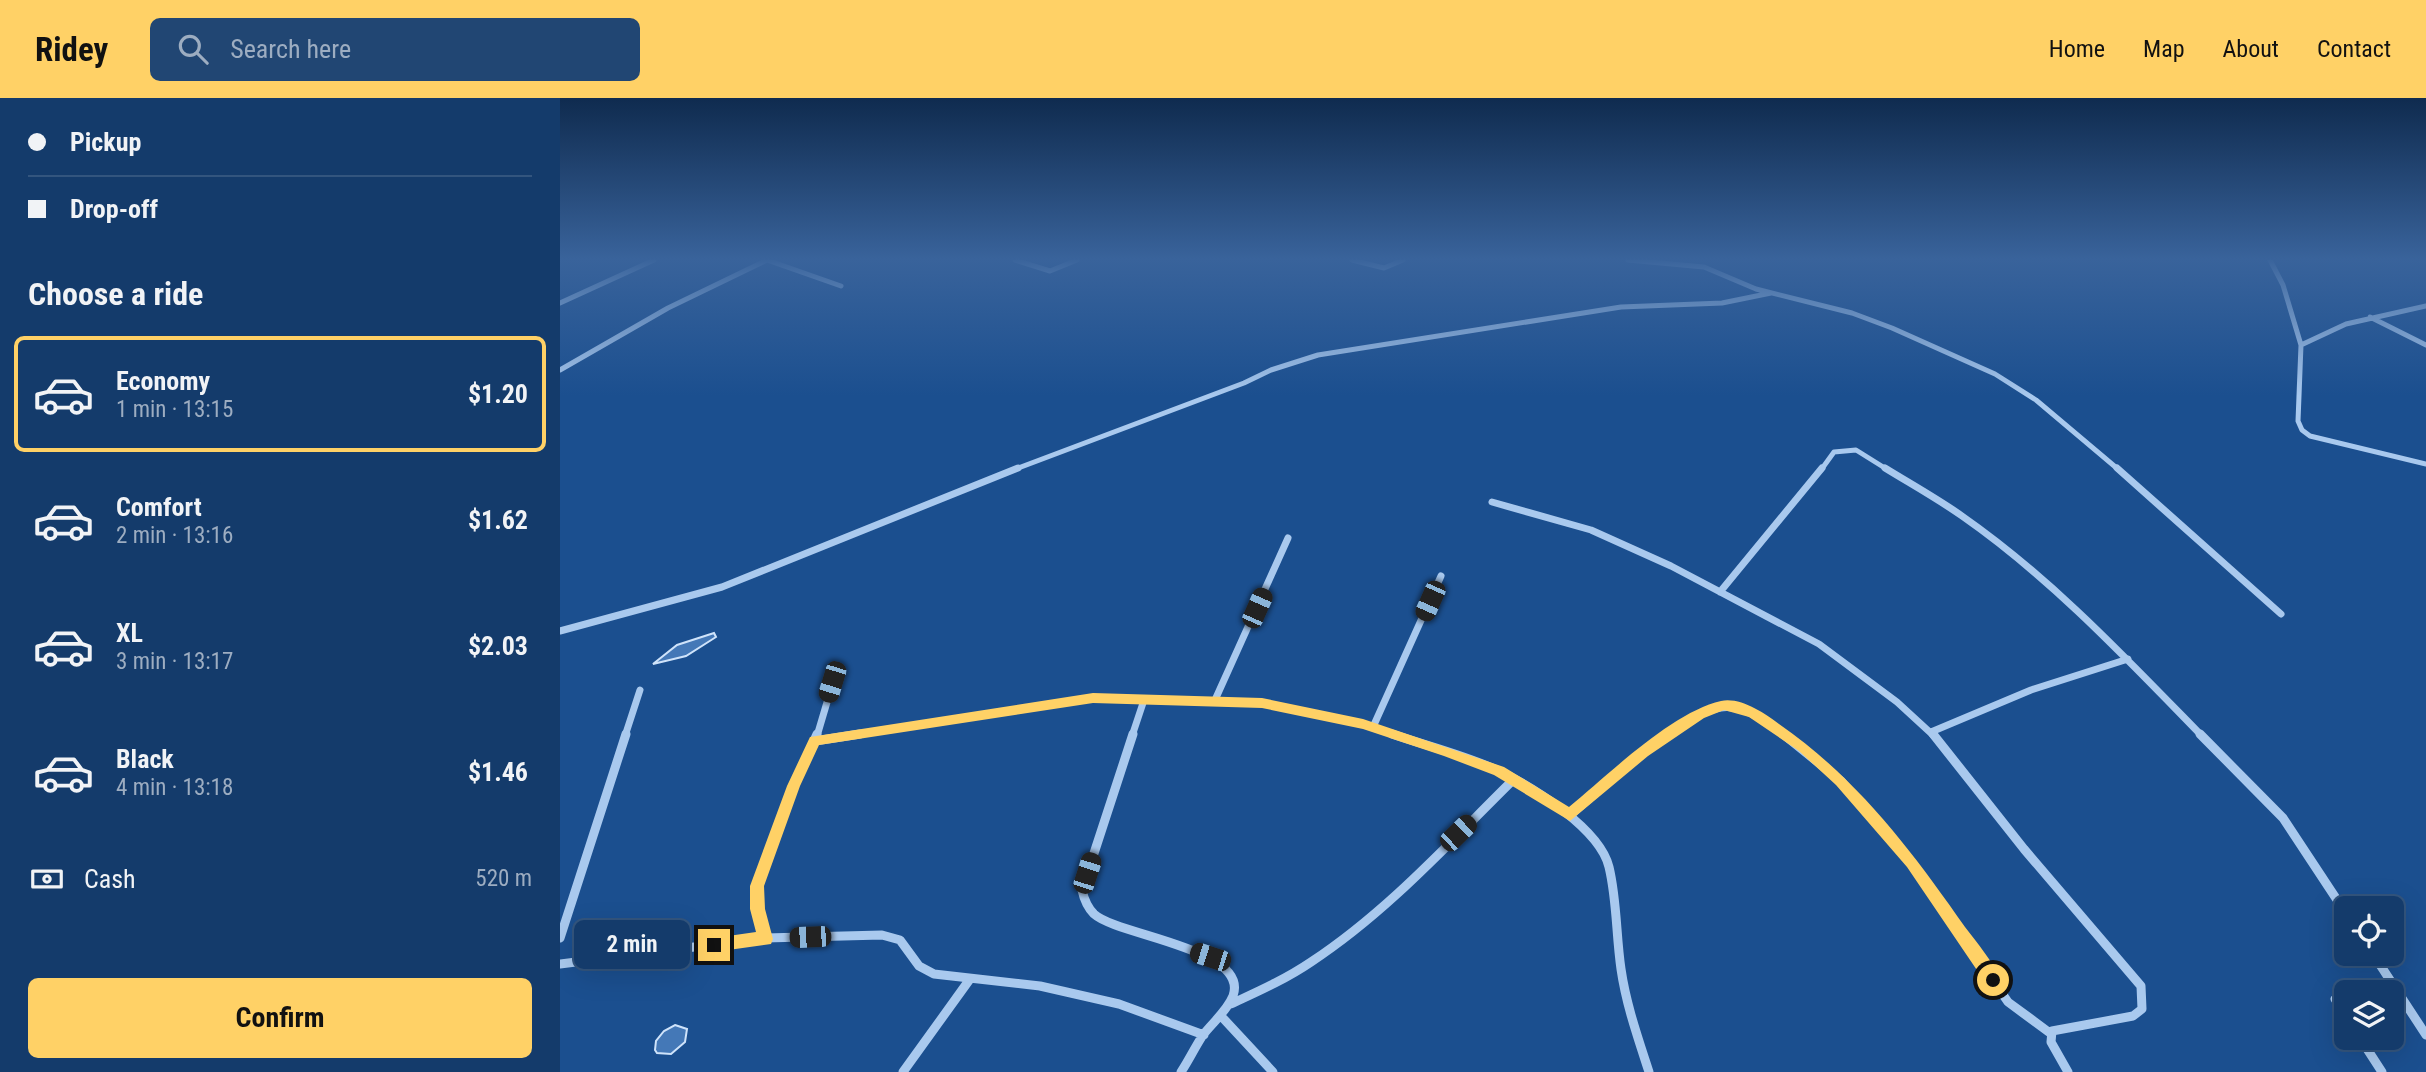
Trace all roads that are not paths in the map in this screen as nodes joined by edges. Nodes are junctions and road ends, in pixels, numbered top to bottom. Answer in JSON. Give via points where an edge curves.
{"nodes":[{"id":1,"x":673,"y":305,"type":"edge"},
{"id":2,"x":1659,"y":305,"type":"edge"},
{"id":3,"x":1821,"y":305,"type":"edge"},
{"id":4,"x":2289,"y":305,"type":"edge"},
{"id":5,"x":2426,"y":306,"type":"edge"},
{"id":6,"x":2370,"y":317,"type":"junction"},
{"id":7,"x":2301,"y":345,"type":"junction"},
{"id":8,"x":2426,"y":345,"type":"edge"},
{"id":9,"x":560,"y":370,"type":"edge"},
{"id":10,"x":2426,"y":464,"type":"edge"},
{"id":11,"x":1492,"y":502,"type":"dead end"},
{"id":12,"x":1288,"y":538,"type":"dead end"},
{"id":13,"x":1441,"y":576,"type":"dead end"},
{"id":14,"x":1720,"y":592,"type":"junction"},
{"id":15,"x":2281,"y":614,"type":"dead end"},
{"id":16,"x":560,"y":631,"type":"edge"},
{"id":17,"x":2128,"y":659,"type":"junction"},
{"id":18,"x":832,"y":682,"type":"dead end"},
{"id":19,"x":640,"y":690,"type":"dead end"},
{"id":20,"x":1144,"y":700,"type":"junction"},
{"id":21,"x":1215,"y":700,"type":"junction"},
{"id":22,"x":1373,"y":727,"type":"junction"},
{"id":23,"x":1931,"y":732,"type":"junction"},
{"id":24,"x":814,"y":741,"type":"junction"},
{"id":25,"x":1513,"y":780,"type":"junction"},
{"id":26,"x":1570,"y":815,"type":"junction"},
{"id":27,"x":2334,"y":896,"type":"edge"},
{"id":28,"x":560,"y":938,"type":"edge"},
{"id":29,"x":765,"y":939,"type":"junction"},
{"id":30,"x":560,"y":964,"type":"edge"},
{"id":31,"x":2381,"y":966,"type":"edge"},
{"id":32,"x":970,"y":979,"type":"junction"},
{"id":33,"x":1231,"y":1004,"type":"junction"},
{"id":34,"x":1221,"y":1016,"type":"junction"},
{"id":35,"x":2050,"y":1033,"type":"junction"},
{"id":36,"x":1204,"y":1035,"type":"junction"},
{"id":37,"x":2426,"y":1035,"type":"edge"},
{"id":38,"x":2368,"y":1050,"type":"edge"},
{"id":39,"x":903,"y":1072,"type":"edge"},
{"id":40,"x":1181,"y":1072,"type":"edge"},
{"id":41,"x":1273,"y":1072,"type":"edge"},
{"id":42,"x":1650,"y":1072,"type":"edge"},
{"id":43,"x":2068,"y":1072,"type":"edge"},
{"id":44,"x":2382,"y":1072,"type":"edge"}],
"edges":[{"from":1,"to":9,"type":"street"},
{"from":2,"to":16,"type":"street","via":[[1620,307],[1398,340],[1307,358],[968,486],[747,578]]},
{"from":3,"to":15,"type":"street","via":[[1892,328],[1995,374],[2026,394],[2076,432]]},
{"from":4,"to":7,"type":"street"},
{"from":5,"to":6,"type":"street"},
{"from":6,"to":7,"type":"street"},
{"from":6,"to":8,"type":"street"},
{"from":7,"to":10,"type":"street","via":[[2298,413],[2302,430],[2318,439]]},
{"from":11,"to":14,"type":"street","via":[[1591,530]]},
{"from":12,"to":21,"type":"street"},
{"from":13,"to":22,"type":"street"},
{"from":14,"to":17,"type":"street","via":[[1834,452],[1856,450],[2003,547]]},
{"from":14,"to":23,"type":"street","via":[[1819,644]]},
{"from":17,"to":23,"type":"street","via":[[2031,690]]},
{"from":17,"to":27,"type":"street","via":[[2283,818]]},
{"from":18,"to":24,"type":"street"},
{"from":19,"to":28,"type":"street"},
{"from":20,"to":21,"type":"street"},
{"from":20,"to":24,"type":"street","via":[[1093,698]]},
{"from":20,"to":33,"type":"street","via":[[1087,873],[1084,902],[1104,921],[1223,965],[1236,988]]},
{"from":21,"to":22,"type":"street","via":[[1262,703]]},
{"from":22,"to":25,"type":"street","via":[[1460,756]]},
{"from":23,"to":35,"type":"street","via":[[2141,986],[2142,1009],[2133,1016]]},
{"from":24,"to":29,"type":"street","via":[[757,886]]},
{"from":25,"to":26,"type":"street"},
{"from":25,"to":33,"type":"street","via":[[1347,938],[1268,990]]},
{"from":26,"to":35,"type":"street","via":[[1643,752],[1699,714],[1724,705],[1753,713],[1841,781],[1912,863],[2008,1002]]},
{"from":26,"to":42,"type":"street","via":[[1596,841],[1609,867],[1621,970]]},
{"from":29,"to":30,"type":"street"},
{"from":29,"to":32,"type":"street","via":[[882,935],[900,940],[919,966],[934,974]]},
{"from":31,"to":37,"type":"street"},
{"from":32,"to":36,"type":"street","via":[[1040,986],[1119,1004]]},
{"from":32,"to":39,"type":"street"},
{"from":33,"to":34,"type":"street"},
{"from":34,"to":36,"type":"street"},
{"from":34,"to":41,"type":"street"},
{"from":35,"to":43,"type":"street"},
{"from":36,"to":40,"type":"street"},
{"from":38,"to":44,"type":"street"}]}
